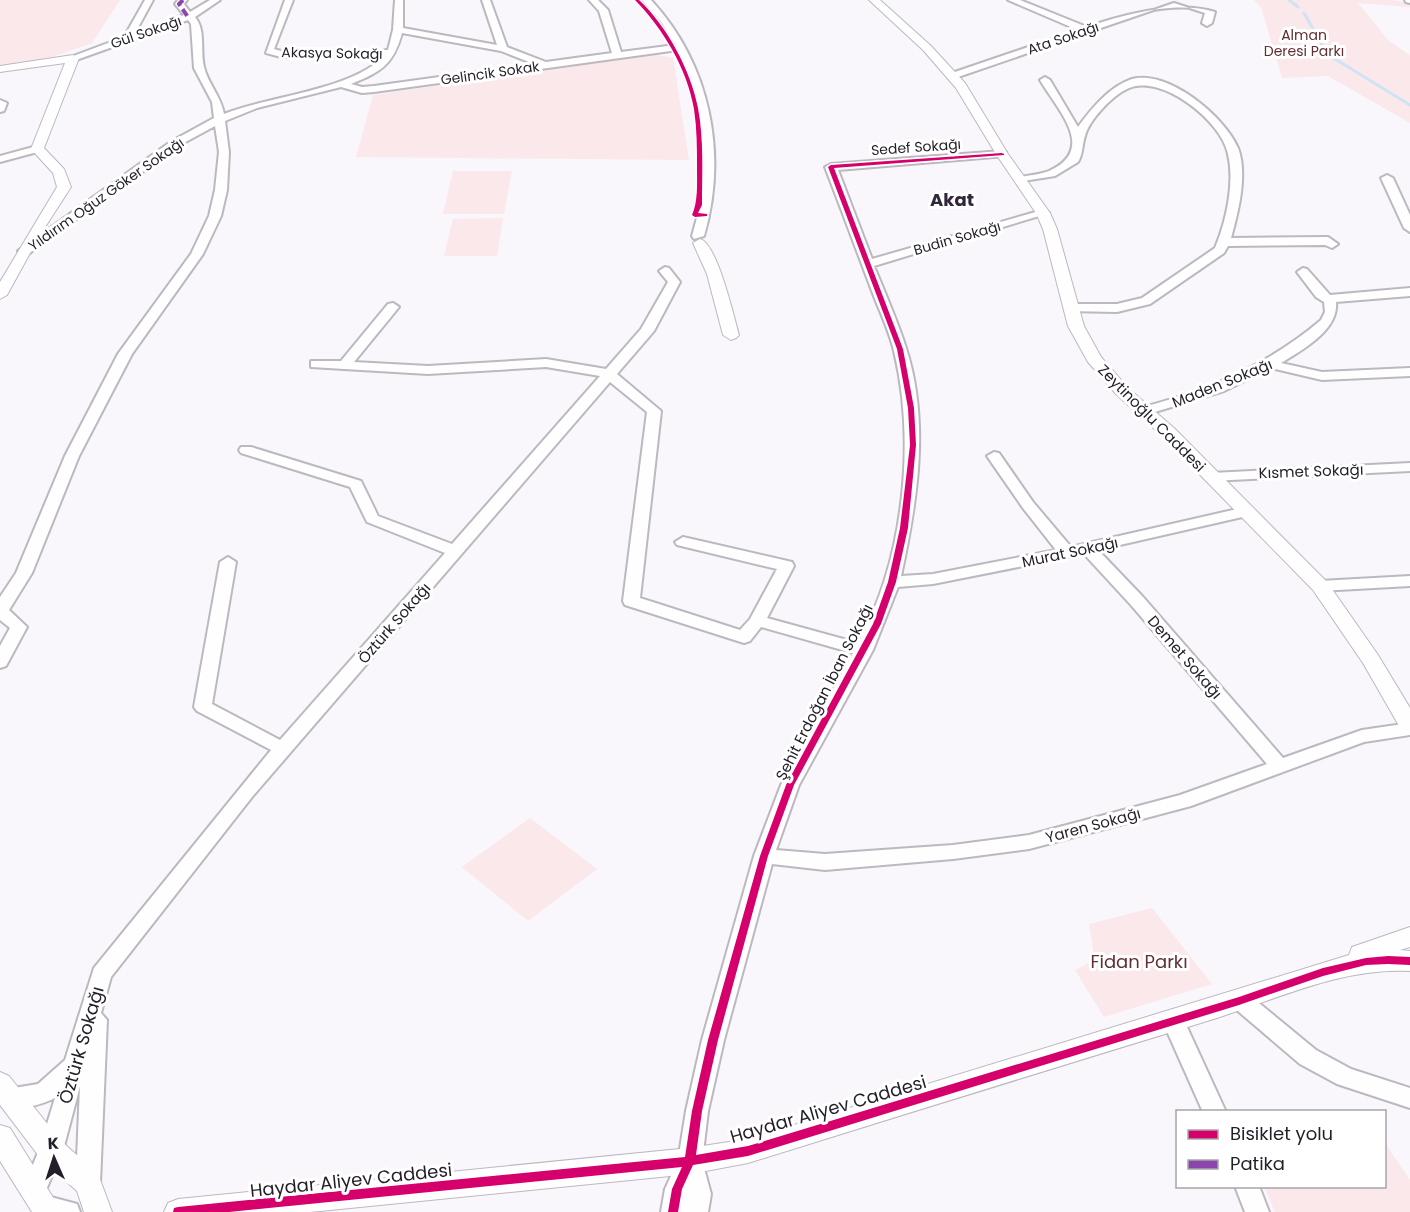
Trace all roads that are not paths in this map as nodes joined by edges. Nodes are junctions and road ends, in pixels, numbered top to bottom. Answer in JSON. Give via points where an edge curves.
{"nodes":[{"id":1,"x":149,"y":0,"type":"edge"},
{"id":2,"x":183,"y":0,"type":"edge"},
{"id":3,"x":216,"y":0,"type":"edge"},
{"id":4,"x":289,"y":0,"type":"edge"},
{"id":5,"x":399,"y":0,"type":"edge"},
{"id":6,"x":486,"y":0,"type":"edge"},
{"id":7,"x":593,"y":0,"type":"edge"},
{"id":8,"x":646,"y":0,"type":"edge"},
{"id":9,"x":874,"y":0,"type":"edge"},
{"id":10,"x":1012,"y":0,"type":"edge"},
{"id":11,"x":1175,"y":0,"type":"edge"},
{"id":12,"x":188,"y":17,"type":"junction"},
{"id":13,"x":1207,"y":23,"type":"dead end"},
{"id":14,"x":398,"y":30,"type":"junction"},
{"id":15,"x":1087,"y":30,"type":"junction"},
{"id":16,"x":127,"y":39,"type":"junction"},
{"id":17,"x":680,"y":47,"type":"junction"},
{"id":18,"x":503,"y":49,"type":"junction"},
{"id":19,"x":392,"y":53,"type":"junction"},
{"id":20,"x":617,"y":55,"type":"junction"},
{"id":21,"x":73,"y":58,"type":"junction"},
{"id":22,"x":545,"y":66,"type":"junction"},
{"id":23,"x":0,"y":69,"type":"edge"},
{"id":24,"x":952,"y":76,"type":"junction"},
{"id":25,"x":1045,"y":80,"type":"dead end"},
{"id":26,"x":341,"y":84,"type":"junction"},
{"id":27,"x":217,"y":102,"type":"junction"},
{"id":28,"x":254,"y":106,"type":"junction"},
{"id":29,"x":219,"y":120,"type":"junction"},
{"id":30,"x":1079,"y":137,"type":"junction"},
{"id":31,"x":176,"y":143,"type":"junction"},
{"id":32,"x":223,"y":144,"type":"junction"},
{"id":33,"x":38,"y":149,"type":"junction"},
{"id":34,"x":1002,"y":154,"type":"junction"},
{"id":35,"x":0,"y":159,"type":"edge"},
{"id":36,"x":831,"y":167,"type":"joint"},
{"id":37,"x":1387,"y":178,"type":"dead end"},
{"id":38,"x":1022,"y":180,"type":"junction"},
{"id":39,"x":1043,"y":213,"type":"junction"},
{"id":40,"x":1410,"y":228,"type":"edge"},
{"id":41,"x":699,"y":239,"type":"joint"},
{"id":42,"x":1225,"y":242,"type":"junction"},
{"id":43,"x":1332,"y":244,"type":"dead end"},
{"id":44,"x":24,"y":251,"type":"junction"},
{"id":45,"x":870,"y":263,"type":"junction"},
{"id":46,"x":665,"y":271,"type":"dead end"},
{"id":47,"x":1303,"y":272,"type":"dead end"},
{"id":48,"x":1410,"y":292,"type":"edge"},
{"id":49,"x":0,"y":295,"type":"edge"},
{"id":50,"x":1330,"y":300,"type":"junction"},
{"id":51,"x":393,"y":307,"type":"dead end"},
{"id":52,"x":1071,"y":308,"type":"junction"},
{"id":53,"x":731,"y":335,"type":"dead end"},
{"id":54,"x":316,"y":364,"type":"dead end"},
{"id":55,"x":1272,"y":364,"type":"junction"},
{"id":56,"x":344,"y":366,"type":"junction"},
{"id":57,"x":1410,"y":372,"type":"edge"},
{"id":58,"x":609,"y":374,"type":"junction"},
{"id":59,"x":1145,"y":411,"type":"junction"},
{"id":60,"x":246,"y":450,"type":"dead end"},
{"id":61,"x":994,"y":456,"type":"dead end"},
{"id":62,"x":1410,"y":467,"type":"edge"},
{"id":63,"x":1212,"y":477,"type":"junction"},
{"id":64,"x":1246,"y":512,"type":"junction"},
{"id":65,"x":683,"y":542,"type":"dead end"},
{"id":66,"x":1088,"y":549,"type":"junction"},
{"id":67,"x":455,"y":551,"type":"junction"},
{"id":68,"x":1067,"y":553,"type":"junction"},
{"id":69,"x":228,"y":562,"type":"dead end"},
{"id":70,"x":1410,"y":581,"type":"edge"},
{"id":71,"x":892,"y":582,"type":"junction"},
{"id":72,"x":1320,"y":586,"type":"junction"},
{"id":73,"x":0,"y":611,"type":"edge"},
{"id":74,"x":757,"y":621,"type":"junction"},
{"id":75,"x":864,"y":650,"type":"junction"},
{"id":76,"x":0,"y":662,"type":"edge"},
{"id":77,"x":1410,"y":728,"type":"edge"},
{"id":78,"x":283,"y":749,"type":"junction"},
{"id":79,"x":1280,"y":767,"type":"junction"},
{"id":80,"x":764,"y":856,"type":"junction"},
{"id":81,"x":1410,"y":937,"type":"edge"},
{"id":82,"x":1410,"y":961,"type":"edge"},
{"id":83,"x":1327,"y":970,"type":"junction"},
{"id":84,"x":101,"y":974,"type":"junction"},
{"id":85,"x":1240,"y":1000,"type":"junction"},
{"id":86,"x":1173,"y":1020,"type":"junction"},
{"id":87,"x":75,"y":1064,"type":"junction"},
{"id":88,"x":5,"y":1091,"type":"edge"},
{"id":89,"x":1410,"y":1098,"type":"edge"},
{"id":90,"x":1214,"y":1110,"type":"edge"},
{"id":91,"x":0,"y":1137,"type":"edge"},
{"id":92,"x":51,"y":1150,"type":"junction"},
{"id":93,"x":690,"y":1161,"type":"junction"},
{"id":94,"x":88,"y":1183,"type":"junction"},
{"id":95,"x":1248,"y":1188,"type":"edge"},
{"id":96,"x":50,"y":1205,"type":"edge"},
{"id":97,"x":98,"y":1212,"type":"edge"},
{"id":98,"x":178,"y":1212,"type":"edge"},
{"id":99,"x":673,"y":1212,"type":"edge"},
{"id":100,"x":696,"y":1212,"type":"edge"},
{"id":101,"x":1257,"y":1212,"type":"edge"}],
"edges":[{"from":1,"to":16,"type":"street"},
{"from":2,"to":12,"type":"street","via":[[179,4]]},
{"from":3,"to":12,"type":"street","name":"Gül Sokağı"},
{"from":4,"to":19,"type":"street","name":"Akasya Sokağı","via":[[269,51]]},
{"from":5,"to":14,"type":"street"},
{"from":6,"to":18,"type":"street"},
{"from":7,"to":20,"type":"street","via":[[603,10]]},
{"from":8,"to":17,"type":"street","via":[[663,18]]},
{"from":9,"to":24,"type":"street","name":"Zeytinoğlu Caddesi"},
{"from":10,"to":15,"type":"street"},
{"from":11,"to":13,"type":"street","name":"Ata Sokağı","via":[[1210,12]]},
{"from":11,"to":15,"type":"street","name":"Ata Sokağı"},
{"from":12,"to":16,"type":"street","name":"Gül Sokağı"},
{"from":12,"to":27,"type":"street","via":[[196,24],[199,68]]},
{"from":14,"to":18,"type":"street"},
{"from":14,"to":19,"type":"street"},
{"from":15,"to":24,"type":"street","name":"Ata Sokağı"},
{"from":16,"to":21,"type":"street","name":"Gül Sokağı"},
{"from":17,"to":20,"type":"street","name":"Gelincik Sokak"},
{"from":17,"to":41,"type":"street","via":[[703,100],[707,126],[707,208]]},
{"from":18,"to":22,"type":"street"},
{"from":19,"to":26,"type":"street","name":"Yıldırım Oğuz Göker Sokağı","via":[[376,70]]},
{"from":20,"to":22,"type":"street","name":"Gelincik Sokak"},
{"from":21,"to":23,"type":"street"},
{"from":21,"to":33,"type":"street"},
{"from":22,"to":26,"type":"street","name":"Gelincik Sokak","via":[[362,90]]},
{"from":24,"to":34,"type":"street","name":"Zeytinoğlu Caddesi"},
{"from":25,"to":30,"type":"street"},
{"from":26,"to":28,"type":"street","name":"Yıldırım Oğuz Göker Sokağı"},
{"from":27,"to":28,"type":"street","name":"Yıldırım Oğuz Göker Sokağı"},
{"from":27,"to":29,"type":"street"},
{"from":28,"to":29,"type":"street","name":"Yıldırım Oğuz Göker Sokağı"},
{"from":29,"to":31,"type":"street","name":"Yıldırım Oğuz Göker Sokağı"},
{"from":29,"to":32,"type":"street"},
{"from":30,"to":38,"type":"street","via":[[1077,155],[1065,168]]},
{"from":30,"to":42,"type":"street","via":[[1116,91],[1128,83],[1165,86],[1199,106],[1225,136],[1235,156]]},
{"from":31,"to":32,"type":"street","via":[[201,140]]},
{"from":31,"to":44,"type":"street","name":"Yıldırım Oğuz Göker Sokağı"},
{"from":32,"to":73,"type":"street","via":[[221,190],[202,245],[125,354],[72,456],[24,573]]},
{"from":33,"to":35,"type":"street"},
{"from":33,"to":44,"type":"street","via":[[60,172],[64,187]]},
{"from":34,"to":36,"type":"street","name":"Sedef Sokağı"},
{"from":34,"to":38,"type":"street","name":"Zeytinoğlu Caddesi"},
{"from":36,"to":45,"type":"street","name":"Şehit Erdoğan İban Sokağı"},
{"from":37,"to":40,"type":"street"},
{"from":38,"to":39,"type":"street","name":"Zeytinoğlu Caddesi"},
{"from":39,"to":45,"type":"street","name":"Budin Sokağı"},
{"from":39,"to":52,"type":"street","name":"Zeytinoğlu Caddesi"},
{"from":41,"to":53,"type":"street","via":[[714,274]]},
{"from":42,"to":43,"type":"street"},
{"from":42,"to":52,"type":"street","via":[[1220,250],[1146,301],[1117,308]]},
{"from":44,"to":49,"type":"street"},
{"from":45,"to":71,"type":"street","name":"Şehit Erdoğan İban Sokağı","via":[[900,349],[911,408],[913,445],[908,495]]},
{"from":46,"to":58,"type":"street","name":"Öztürk Sokağı","via":[[674,282],[647,331]]},
{"from":47,"to":50,"type":"street","via":[[1320,294]]},
{"from":48,"to":50,"type":"street","via":[[1347,295]]},
{"from":50,"to":55,"type":"street","name":"Maden Sokağı","via":[[1331,312],[1326,322]]},
{"from":51,"to":56,"type":"street"},
{"from":52,"to":59,"type":"street","name":"Zeytinoğlu Caddesi","via":[[1094,359]]},
{"from":54,"to":56,"type":"street"},
{"from":55,"to":57,"type":"street","via":[[1301,375],[1324,377]]},
{"from":55,"to":59,"type":"street","name":"Maden Sokağı","via":[[1185,402]]},
{"from":56,"to":58,"type":"street","via":[[428,370],[546,363]]},
{"from":58,"to":67,"type":"street","name":"Öztürk Sokağı"},
{"from":58,"to":74,"type":"street","via":[[654,411],[631,601],[744,637]]},
{"from":59,"to":63,"type":"street","name":"Zeytinoğlu Caddesi"},
{"from":60,"to":67,"type":"street","via":[[356,484],[372,519]]},
{"from":61,"to":68,"type":"street"},
{"from":62,"to":63,"type":"street","name":"Kısmet Sokağı"},
{"from":63,"to":64,"type":"street","name":"Zeytinoğlu Caddesi"},
{"from":64,"to":66,"type":"street","name":"Murat Sokağı"},
{"from":64,"to":72,"type":"street","name":"Zeytinoğlu Caddesi"},
{"from":65,"to":74,"type":"street","via":[[786,566]]},
{"from":66,"to":68,"type":"street","name":"Murat Sokağı"},
{"from":66,"to":79,"type":"street","name":"Demet Sokağı"},
{"from":67,"to":78,"type":"street","name":"Öztürk Sokağı"},
{"from":68,"to":71,"type":"street","name":"Murat Sokağı","via":[[944,578]]},
{"from":69,"to":78,"type":"street","via":[[203,707]]},
{"from":70,"to":72,"type":"street"},
{"from":71,"to":75,"type":"street","name":"Şehit Erdoğan İban Sokağı"},
{"from":72,"to":77,"type":"street","name":"Zeytinoğlu Caddesi"},
{"from":73,"to":76,"type":"street","via":[[19,627]]},
{"from":74,"to":75,"type":"street"},
{"from":75,"to":80,"type":"street","name":"Şehit Erdoğan İban Sokağı","via":[[790,785]]},
{"from":77,"to":79,"type":"street","name":"Yaren Sokağı","via":[[1362,736]]},
{"from":78,"to":84,"type":"street","name":"Öztürk Sokağı"},
{"from":79,"to":80,"type":"street","name":"Yaren Sokağı","via":[[1184,801],[1029,842],[825,862]]},
{"from":80,"to":93,"type":"street","name":"Şehit Erdoğan İban Sokağı","via":[[713,1041]]},
{"from":81,"to":83,"type":"street","via":[[1354,956]]},
{"from":82,"to":83,"type":"street","via":[[1375,960]]},
{"from":83,"to":85,"type":"street","name":"Haydar Aliyev Caddesi"},
{"from":84,"to":87,"type":"street","name":"Öztürk Sokağı"},
{"from":84,"to":94,"type":"street","name":"Öztürk Sokağı","via":[[92,1060]]},
{"from":85,"to":86,"type":"street","name":"Haydar Aliyev Caddesi"},
{"from":85,"to":89,"type":"street","via":[[1308,1057],[1345,1077]]},
{"from":86,"to":90,"type":"street"},
{"from":86,"to":93,"type":"street","name":"Haydar Aliyev Caddesi","via":[[748,1151]]},
{"from":87,"to":88,"type":"street","via":[[55,1087],[33,1099]]},
{"from":87,"to":92,"type":"street","name":"Öztürk Sokağı"},
{"from":88,"to":92,"type":"street"},
{"from":91,"to":96,"type":"street"},
{"from":92,"to":94,"type":"street"},
{"from":92,"to":96,"type":"street","name":"Öztürk Sokağı"},
{"from":93,"to":98,"type":"street","name":"Haydar Aliyev Caddesi"},
{"from":93,"to":99,"type":"street","via":[[677,1189]]},
{"from":93,"to":100,"type":"street","via":[[699,1194]]},
{"from":94,"to":97,"type":"street"},
{"from":95,"to":101,"type":"street"}]}
